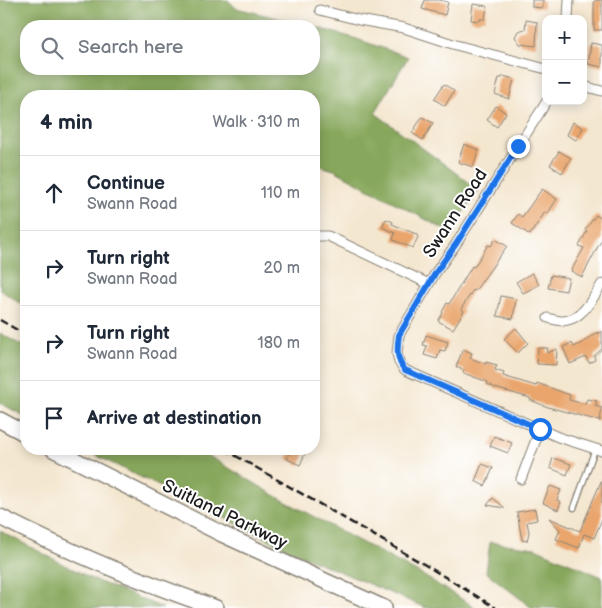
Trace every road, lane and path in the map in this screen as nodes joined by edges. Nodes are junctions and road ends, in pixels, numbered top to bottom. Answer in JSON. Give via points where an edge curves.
{"nodes":[{"id":1,"x":569,"y":0,"type":"edge"},
{"id":2,"x":320,"y":10,"type":"dead end"},
{"id":3,"x":568,"y":15,"type":"edge"},
{"id":4,"x":542,"y":68,"type":"edge"},
{"id":5,"x":587,"y":87,"type":"edge"},
{"id":6,"x":602,"y":91,"type":"edge"},
{"id":7,"x":544,"y":105,"type":"edge"},
{"id":8,"x":320,"y":236,"type":"edge"},
{"id":9,"x":429,"y":284,"type":"junction"},
{"id":10,"x":602,"y":284,"type":"edge"},
{"id":11,"x":548,"y":318,"type":"dead end"},
{"id":12,"x":0,"y":420,"type":"edge"},
{"id":13,"x":540,"y":429,"type":"junction"},
{"id":14,"x":20,"y":431,"type":"edge"},
{"id":15,"x":598,"y":450,"type":"edge"},
{"id":16,"x":65,"y":455,"type":"edge"},
{"id":17,"x":520,"y":478,"type":"dead end"},
{"id":18,"x":574,"y":508,"type":"dead end"},
{"id":19,"x":0,"y":517,"type":"edge"},
{"id":20,"x":216,"y":608,"type":"edge"},
{"id":21,"x":384,"y":608,"type":"edge"}],
"edges":[{"from":1,"to":3,"type":"street"},
{"from":2,"to":4,"type":"street","via":[[404,28]]},
{"from":5,"to":6,"type":"street"},
{"from":7,"to":9,"type":"street","name":"Swann Road"},
{"from":8,"to":9,"type":"street","via":[[328,236]]},
{"from":9,"to":13,"type":"street","name":"Swann Road","via":[[399,335],[397,346],[401,366],[428,381]]},
{"from":10,"to":11,"type":"street","via":[[580,315],[564,321]]},
{"from":12,"to":14,"type":"highway"},
{"from":13,"to":15,"type":"street","name":"Swann Road"},
{"from":13,"to":17,"type":"street"},
{"from":15,"to":18,"type":"lane"},
{"from":16,"to":21,"type":"highway","name":"Suitland Parkway","via":[[222,534]]},
{"from":19,"to":20,"type":"highway","via":[[110,568]]}]}
